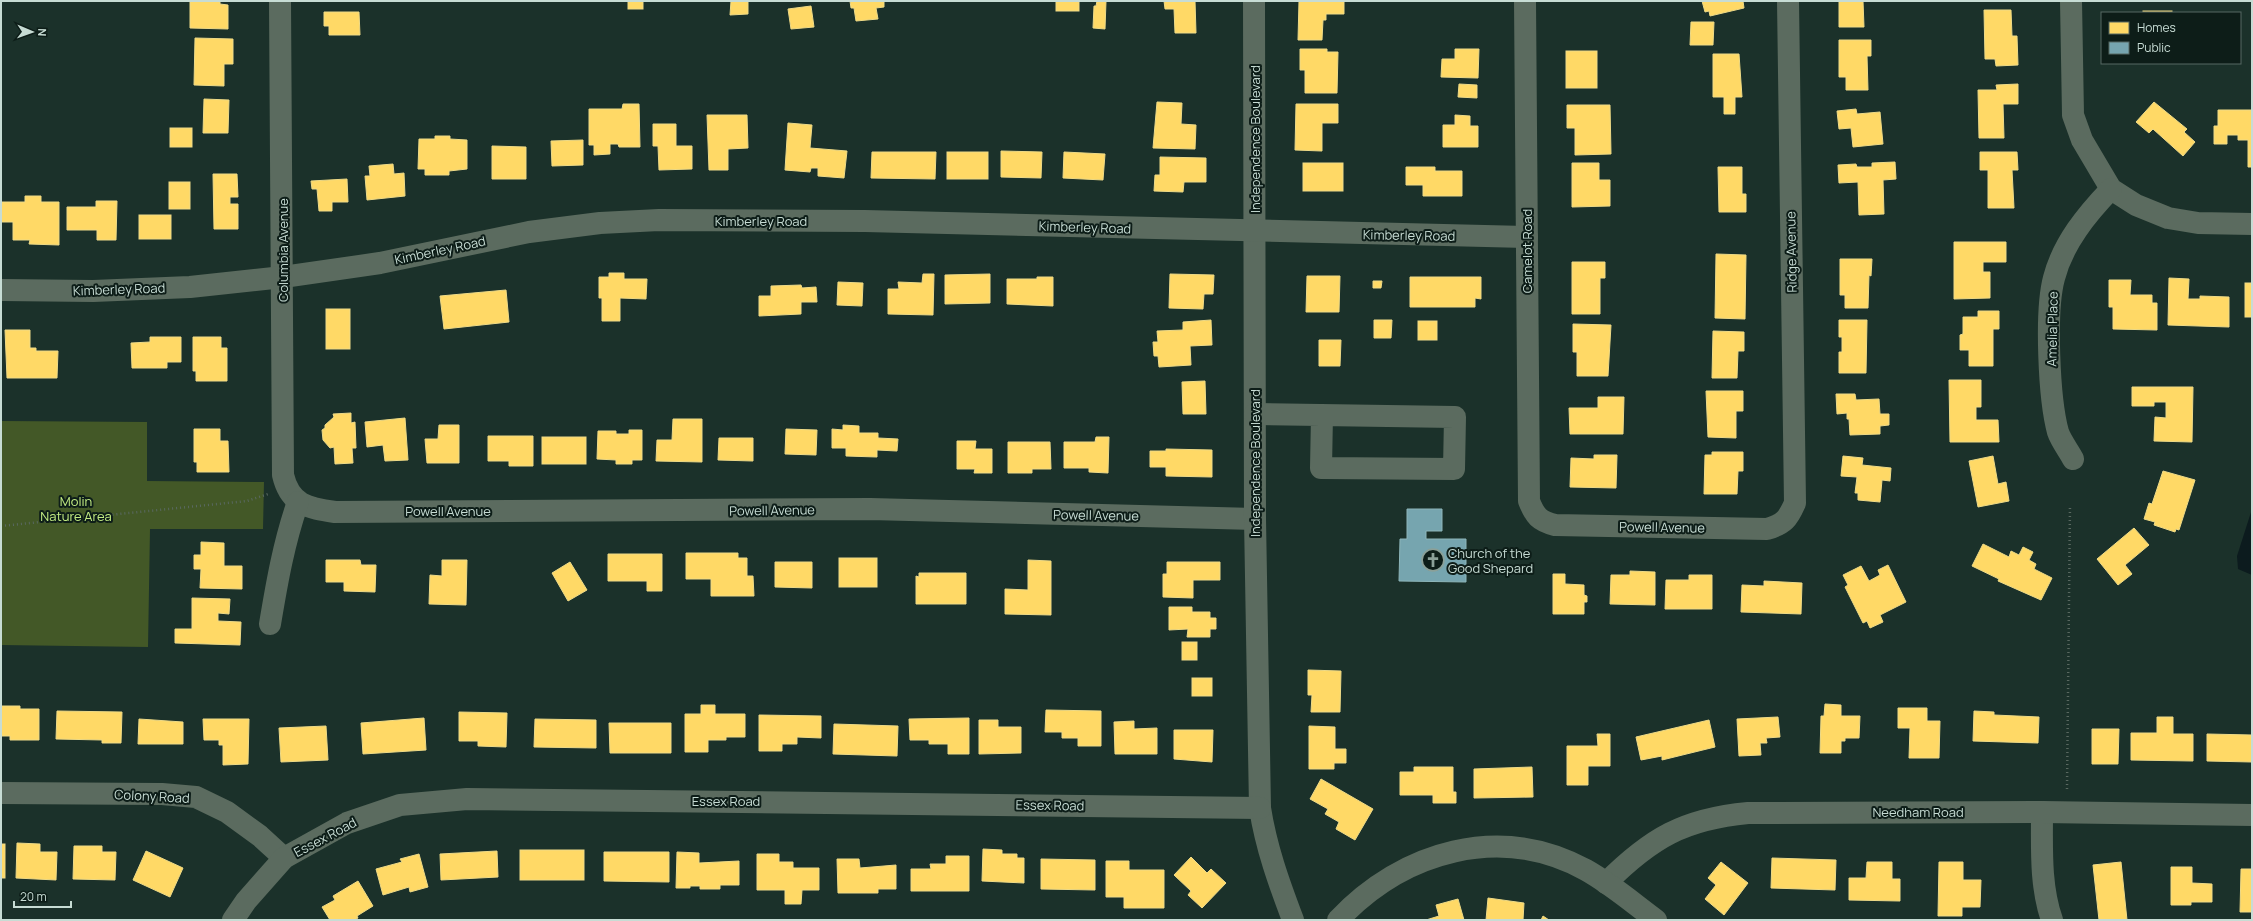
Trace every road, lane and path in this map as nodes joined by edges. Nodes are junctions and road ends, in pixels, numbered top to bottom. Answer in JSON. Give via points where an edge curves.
{"nodes":[{"id":1,"x":280,"y":1,"type":"edge"},
{"id":2,"x":1254,"y":1,"type":"edge"},
{"id":3,"x":1526,"y":1,"type":"edge"},
{"id":4,"x":1788,"y":1,"type":"edge"},
{"id":5,"x":2071,"y":1,"type":"edge"},
{"id":6,"x":2111,"y":189,"type":"junction"},
{"id":7,"x":2252,"y":224,"type":"edge"},
{"id":8,"x":1255,"y":231,"type":"junction"},
{"id":9,"x":1527,"y":237,"type":"junction"},
{"id":10,"x":283,"y":277,"type":"junction"},
{"id":11,"x":1,"y":290,"type":"edge"},
{"id":12,"x":1255,"y":414,"type":"junction"},
{"id":13,"x":1322,"y":415,"type":"junction"},
{"id":14,"x":2073,"y":459,"type":"dead end"},
{"id":15,"x":292,"y":496,"type":"junction"},
{"id":16,"x":1529,"y":501,"type":"joint"},
{"id":17,"x":1795,"y":504,"type":"joint"},
{"id":18,"x":2070,"y":505,"type":"dead end"},
{"id":19,"x":1255,"y":519,"type":"junction"},
{"id":20,"x":1,"y":526,"type":"edge"},
{"id":21,"x":270,"y":624,"type":"dead end"},
{"id":22,"x":2067,"y":789,"type":"dead end"},
{"id":23,"x":1,"y":793,"type":"edge"},
{"id":24,"x":1260,"y":808,"type":"junction"},
{"id":25,"x":2042,"y":812,"type":"junction"},
{"id":26,"x":2252,"y":815,"type":"edge"},
{"id":27,"x":284,"y":858,"type":"junction"},
{"id":28,"x":1606,"y":884,"type":"junction"},
{"id":29,"x":233,"y":920,"type":"edge"},
{"id":30,"x":1293,"y":920,"type":"edge"},
{"id":31,"x":1338,"y":920,"type":"edge"},
{"id":32,"x":1656,"y":920,"type":"edge"},
{"id":33,"x":2052,"y":920,"type":"edge"}],
"edges":[{"from":1,"to":10,"type":"street","name":"Columbia Avenue"},
{"from":2,"to":8,"type":"street","name":"Independence Boulevard"},
{"from":3,"to":9,"type":"street","name":"Camelot Road"},
{"from":4,"to":17,"type":"street","name":"Ridge Avenue"},
{"from":5,"to":6,"type":"street","via":[[2073,115],[2082,140]]},
{"from":6,"to":7,"type":"street","via":[[2136,205],[2168,218],[2198,223]]},
{"from":6,"to":14,"type":"street","name":"Amelia Place","via":[[2087,214],[2067,245],[2054,277],[2050,303],[2052,386],[2058,434]]},
{"from":8,"to":9,"type":"street","name":"Kimberley Road"},
{"from":8,"to":10,"type":"street","name":"Kimberley Road","via":[[865,221],[629,222],[529,232],[380,263]]},
{"from":8,"to":12,"type":"street","name":"Independence Boulevard"},
{"from":9,"to":16,"type":"street","name":"Camelot Road"},
{"from":10,"to":11,"type":"street","name":"Kimberley Road","via":[[101,291]]},
{"from":10,"to":15,"type":"street","name":"Columbia Avenue","via":[[283,475]]},
{"from":12,"to":13,"type":"street"},
{"from":12,"to":19,"type":"street","name":"Independence Boulevard"},
{"from":13,"to":13,"type":"street","via":[[1321,468],[1454,469],[1455,416]]},
{"from":15,"to":19,"type":"street","name":"Powell Avenue","via":[[318,509],[335,512],[870,509]]},
{"from":15,"to":20,"type":"path"},
{"from":15,"to":21,"type":"street","name":"Columbia Avenue"},
{"from":16,"to":17,"type":"street","name":"Powell Avenue","via":[[1534,515],[1542,522],[1555,525],[1767,529],[1780,525]]},
{"from":18,"to":22,"type":"path"},
{"from":19,"to":24,"type":"street","name":"Independence Boulevard"},
{"from":23,"to":27,"type":"street","name":"Colony Road","via":[[162,794],[196,797],[227,812],[260,836]]},
{"from":24,"to":27,"type":"street","name":"Essex Road","via":[[467,799],[400,805],[347,823]]},
{"from":24,"to":30,"type":"street","name":"Independence Boulevard","via":[[1271,860]]},
{"from":25,"to":26,"type":"street","name":"Needham Road"},
{"from":25,"to":28,"type":"street","name":"Needham Road","via":[[1748,813],[1717,816],[1691,823],[1667,834],[1643,849]]},
{"from":25,"to":33,"type":"street","via":[[2042,867]]},
{"from":27,"to":29,"type":"street","name":"Essex Road","via":[[246,901]]},
{"from":28,"to":31,"type":"street","via":[[1564,860],[1536,851],[1474,847],[1423,860],[1378,884]]},
{"from":28,"to":32,"type":"street"}]}
